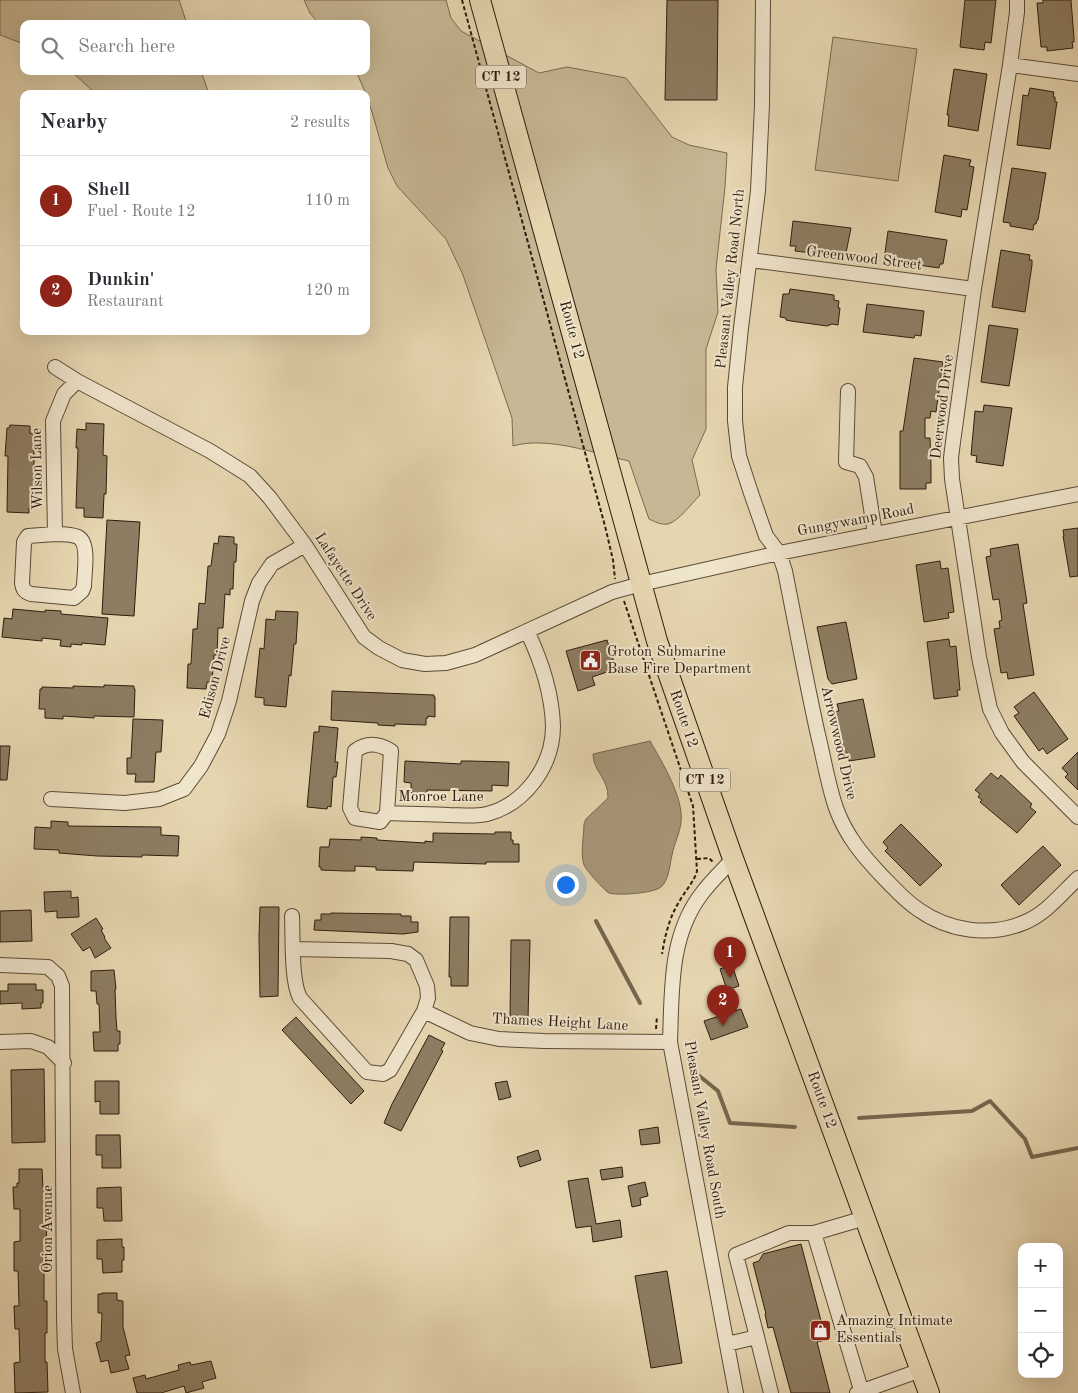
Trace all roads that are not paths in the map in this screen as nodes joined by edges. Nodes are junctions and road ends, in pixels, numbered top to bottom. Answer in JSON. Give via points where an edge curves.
{"nodes":[{"id":1,"x":480,"y":0,"type":"edge"},
{"id":2,"x":763,"y":0,"type":"edge"},
{"id":3,"x":1017,"y":0,"type":"edge"},
{"id":4,"x":1010,"y":65,"type":"junction"},
{"id":5,"x":1078,"y":74,"type":"edge"},
{"id":6,"x":750,"y":260,"type":"junction"},
{"id":7,"x":974,"y":289,"type":"junction"},
{"id":8,"x":55,"y":367,"type":"dead end"},
{"id":9,"x":77,"y":381,"type":"junction"},
{"id":10,"x":848,"y":391,"type":"dead end"},
{"id":11,"x":1078,"y":494,"type":"edge"},
{"id":12,"x":958,"y":517,"type":"junction"},
{"id":13,"x":55,"y":534,"type":"junction"},
{"id":14,"x":875,"y":534,"type":"junction"},
{"id":15,"x":305,"y":545,"type":"junction"},
{"id":16,"x":779,"y":553,"type":"junction"},
{"id":17,"x":641,"y":584,"type":"junction"},
{"id":18,"x":528,"y":631,"type":"junction"},
{"id":19,"x":51,"y":799,"type":"dead end"},
{"id":20,"x":388,"y":813,"type":"junction"},
{"id":21,"x":1078,"y":817,"type":"edge"},
{"id":22,"x":733,"y":859,"type":"junction"},
{"id":23,"x":1078,"y":878,"type":"edge"},
{"id":24,"x":292,"y":916,"type":"dead end"},
{"id":25,"x":293,"y":949,"type":"junction"},
{"id":26,"x":0,"y":965,"type":"edge"},
{"id":27,"x":424,"y":1011,"type":"junction"},
{"id":28,"x":0,"y":1042,"type":"edge"},
{"id":29,"x":670,"y":1042,"type":"junction"},
{"id":30,"x":64,"y":1064,"type":"junction"},
{"id":31,"x":865,"y":1218,"type":"junction"},
{"id":32,"x":814,"y":1233,"type":"junction"},
{"id":33,"x":757,"y":1336,"type":"junction"},
{"id":34,"x":727,"y":1344,"type":"junction"},
{"id":35,"x":921,"y":1370,"type":"junction"},
{"id":36,"x":860,"y":1392,"type":"edge"},
{"id":37,"x":73,"y":1393,"type":"edge"},
{"id":38,"x":736,"y":1393,"type":"edge"},
{"id":39,"x":771,"y":1393,"type":"edge"},
{"id":40,"x":929,"y":1393,"type":"edge"}],
"edges":[{"from":1,"to":17,"type":"highway","name":"Route 12","number":"CT 12"},
{"from":2,"to":6,"type":"street","name":"Pleasant Valley Road North","via":[[758,191]]},
{"from":3,"to":4,"type":"street","name":"Deerwood Drive"},
{"from":4,"to":5,"type":"street"},
{"from":4,"to":7,"type":"street","name":"Deerwood Drive"},
{"from":6,"to":7,"type":"street","name":"Greenwood Street"},
{"from":6,"to":16,"type":"street","name":"Pleasant Valley Road North","via":[[735,387],[735,421],[739,456],[750,493],[766,536]]},
{"from":7,"to":12,"type":"street","name":"Deerwood Drive","via":[[951,458]]},
{"from":8,"to":9,"type":"street","name":"Lafayette Drive"},
{"from":9,"to":13,"type":"street","name":"Wilson Lane","via":[[64,394],[53,422]]},
{"from":9,"to":15,"type":"street","name":"Lafayette Drive","via":[[210,451],[250,476]]},
{"from":10,"to":14,"type":"street","via":[[846,462],[860,466],[866,477]]},
{"from":11,"to":12,"type":"street","name":"Gungywamp Road"},
{"from":12,"to":14,"type":"street","name":"Gungywamp Road"},
{"from":12,"to":21,"type":"street","name":"Deerwood Drive","via":[[990,709],[1023,762]]},
{"from":13,"to":13,"type":"street","via":[[28,536],[24,542],[23,589],[31,594],[74,598],[84,586],[86,547],[79,537]]},
{"from":14,"to":16,"type":"street","name":"Gungywamp Road"},
{"from":15,"to":18,"type":"street","name":"Lafayette Drive","via":[[364,637],[402,660],[446,663],[475,655]]},
{"from":15,"to":19,"type":"street","name":"Edison Drive","via":[[272,564],[259,583],[218,734],[184,789],[159,799],[125,803]]},
{"from":16,"to":17,"type":"street","name":"Gungywamp Road"},
{"from":16,"to":23,"type":"street","name":"Arrowwood Drive","via":[[830,789],[846,830],[866,860],[919,910],[955,927],[978,931],[1001,930],[1040,915]]},
{"from":17,"to":18,"type":"street","name":"Lafayette Drive","via":[[612,592]]},
{"from":17,"to":22,"type":"highway","name":"Route 12","number":"CT 12","via":[[669,677]]},
{"from":18,"to":20,"type":"street","name":"Monroe Lane","via":[[550,698],[553,727],[544,763],[534,783],[520,798],[484,814]]},
{"from":20,"to":20,"type":"street","name":"Monroe Lane","via":[[391,751],[382,745],[364,744],[355,751],[350,808],[355,818],[380,822]]},
{"from":22,"to":29,"type":"street","name":"Pleasant Valley Road South","via":[[700,896],[679,939]]},
{"from":22,"to":31,"type":"highway","name":"Route 12","number":"CT 12"},
{"from":24,"to":25,"type":"street"},
{"from":25,"to":27,"type":"street","via":[[408,954],[416,960],[427,986]]},
{"from":25,"to":27,"type":"street","via":[[296,990],[300,998],[367,1072],[383,1074],[390,1070]]},
{"from":26,"to":30,"type":"street","name":"Orion Avenue","via":[[48,967],[58,976],[62,986]]},
{"from":27,"to":29,"type":"street","name":"Thames Height Lane","via":[[470,1033],[499,1039]]},
{"from":28,"to":30,"type":"street","via":[[31,1042],[48,1048]]},
{"from":29,"to":34,"type":"street","name":"Pleasant Valley Road South"},
{"from":30,"to":37,"type":"street","name":"Orion Avenue","via":[[64,1318],[65,1349]]},
{"from":31,"to":32,"type":"street"},
{"from":31,"to":35,"type":"highway","name":"Route 12","number":"CT 12"},
{"from":32,"to":33,"type":"street","via":[[789,1233],[736,1255]]},
{"from":32,"to":36,"type":"street"},
{"from":33,"to":34,"type":"street"},
{"from":33,"to":39,"type":"street"},
{"from":34,"to":38,"type":"street","name":"Pleasant Valley Road South"},
{"from":35,"to":36,"type":"street"},
{"from":35,"to":40,"type":"highway","name":"Route 12","number":"CT 12"}]}
